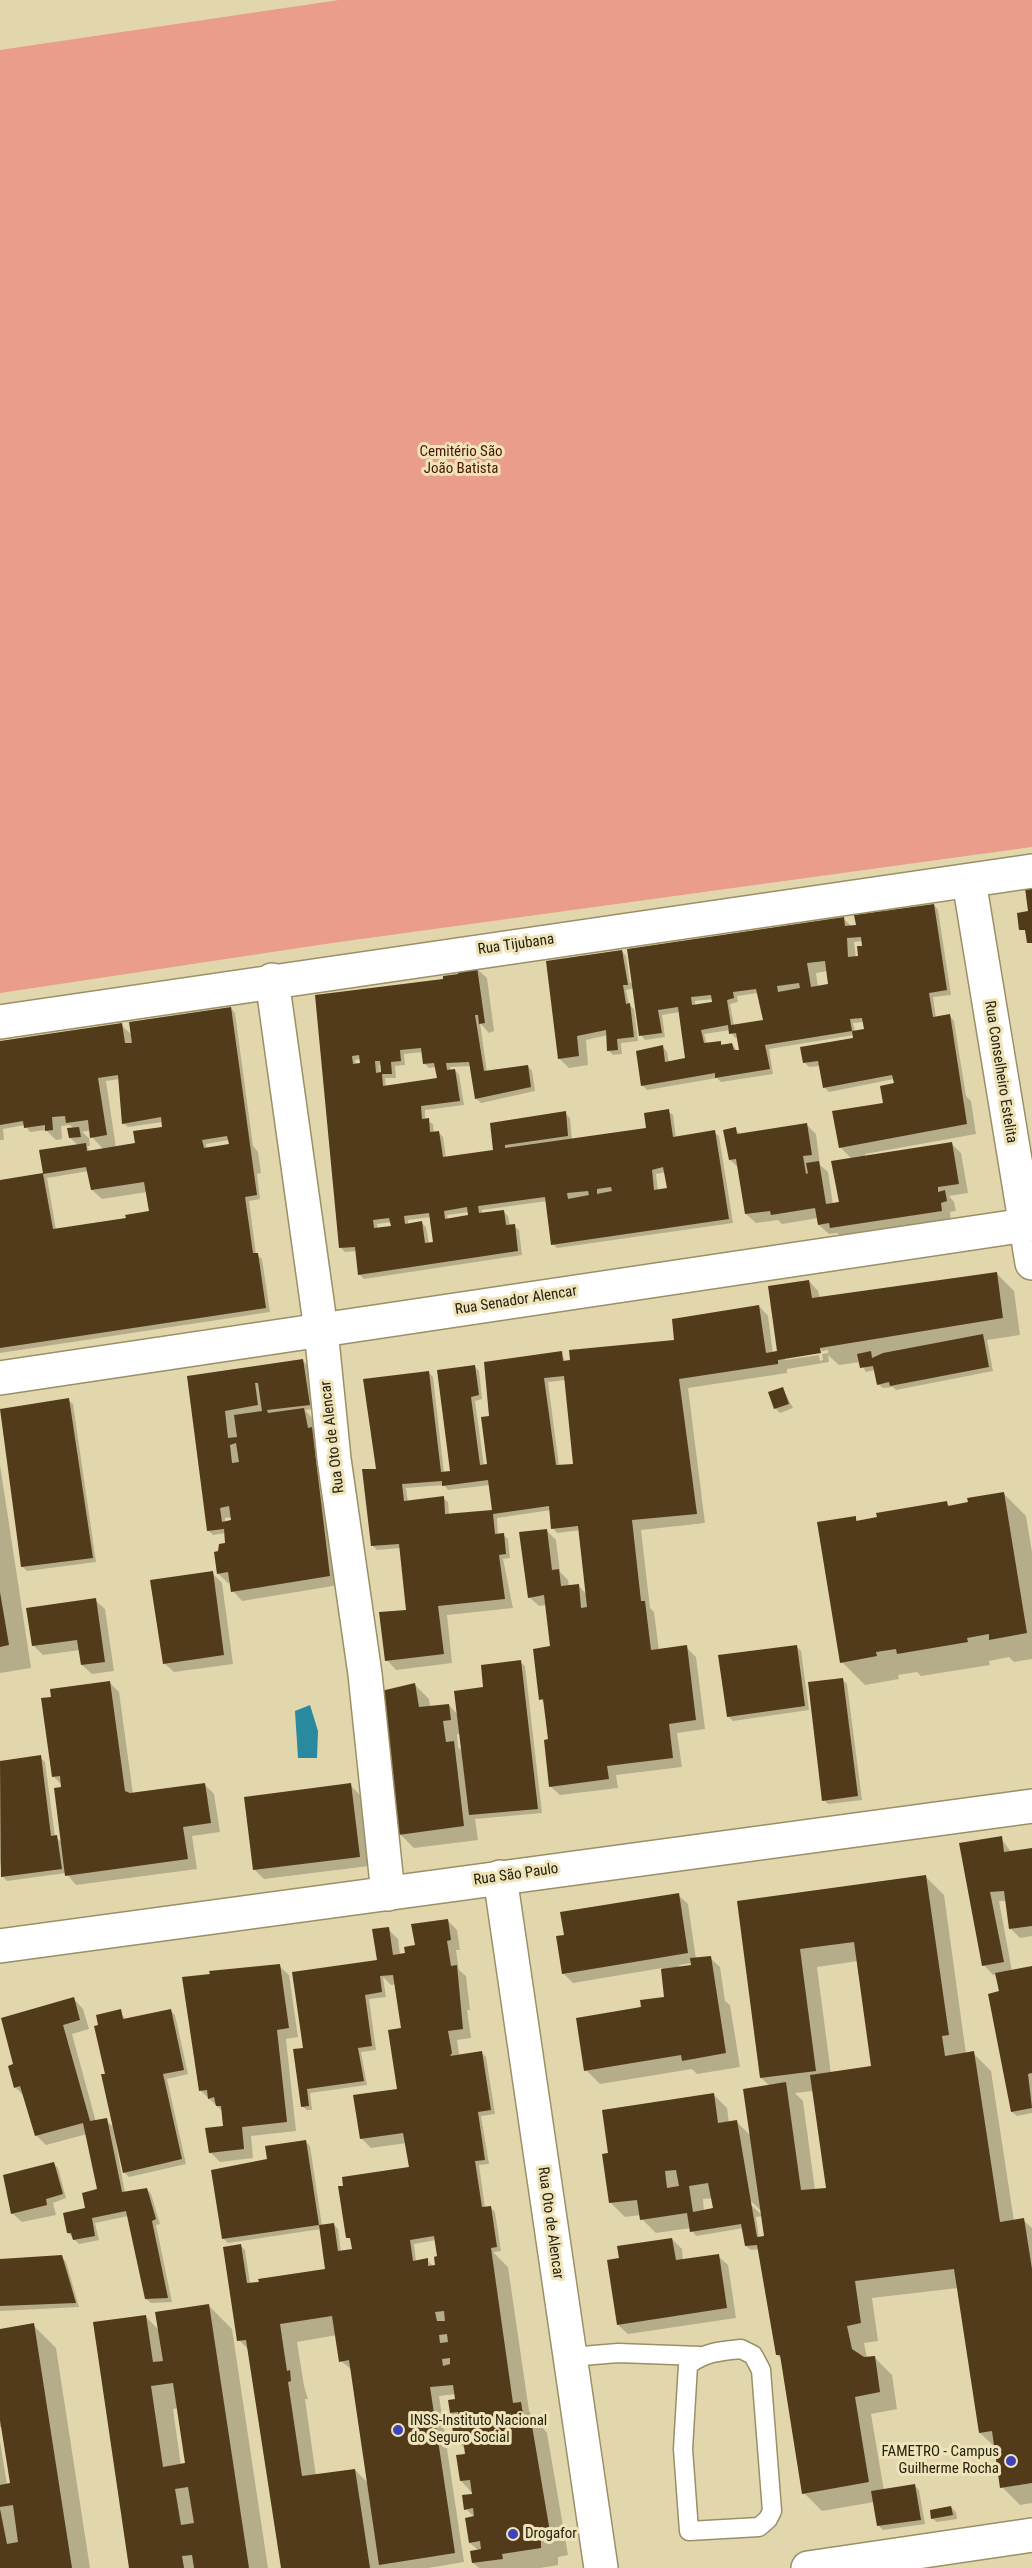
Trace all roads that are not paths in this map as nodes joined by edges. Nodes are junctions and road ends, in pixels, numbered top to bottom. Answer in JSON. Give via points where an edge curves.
{"nodes":[{"id":1,"x":1032,"y":871,"type":"edge"},
{"id":2,"x":969,"y":881,"type":"junction"},
{"id":3,"x":272,"y":980,"type":"junction"},
{"id":4,"x":0,"y":1022,"type":"edge"},
{"id":5,"x":1028,"y":1224,"type":"edge"},
{"id":6,"x":1032,"y":1263,"type":"edge"},
{"id":7,"x":321,"y":1330,"type":"junction"},
{"id":8,"x":0,"y":1378,"type":"edge"},
{"id":9,"x":1032,"y":1806,"type":"edge"},
{"id":10,"x":500,"y":1877,"type":"junction"},
{"id":11,"x":388,"y":1894,"type":"junction"},
{"id":12,"x":0,"y":1946,"type":"edge"},
{"id":13,"x":700,"y":2356,"type":"junction"},
{"id":14,"x":570,"y":2357,"type":"junction"},
{"id":15,"x":1032,"y":2535,"type":"edge"},
{"id":16,"x":601,"y":2568,"type":"edge"},
{"id":17,"x":808,"y":2568,"type":"edge"}],
"edges":[{"from":1,"to":2,"type":"street","name":"Rua Tijubana"},
{"from":2,"to":3,"type":"street","name":"Rua Tijubana"},
{"from":2,"to":5,"type":"street","name":"Rua Conselheiro Estelita"},
{"from":3,"to":4,"type":"street","name":"Rua Tijubana"},
{"from":3,"to":7,"type":"street","name":"Rua Oto de Alencar"},
{"from":5,"to":6,"type":"street","name":"Rua Conselheiro Estelita"},
{"from":5,"to":7,"type":"street","name":"Rua Senador Alencar"},
{"from":7,"to":8,"type":"street","name":"Rua Senador Alencar"},
{"from":7,"to":11,"type":"street","name":"Rua Oto de Alencar","via":[[334,1459],[365,1674]]},
{"from":9,"to":10,"type":"street","name":"Rua São Paulo"},
{"from":10,"to":11,"type":"street","name":"Rua São Paulo"},
{"from":10,"to":14,"type":"street","name":"Rua Oto de Alencar"},
{"from":11,"to":12,"type":"street","name":"Rua São Paulo"},
{"from":13,"to":13,"type":"lane","via":[[741,2349],[753,2355],[761,2370],[772,2511],[759,2527],[689,2531],[683,2449],[686,2375],[688,2365]]},
{"from":13,"to":14,"type":"lane"},
{"from":14,"to":16,"type":"street","name":"Rua Oto de Alencar"},
{"from":15,"to":17,"type":"street"}]}
